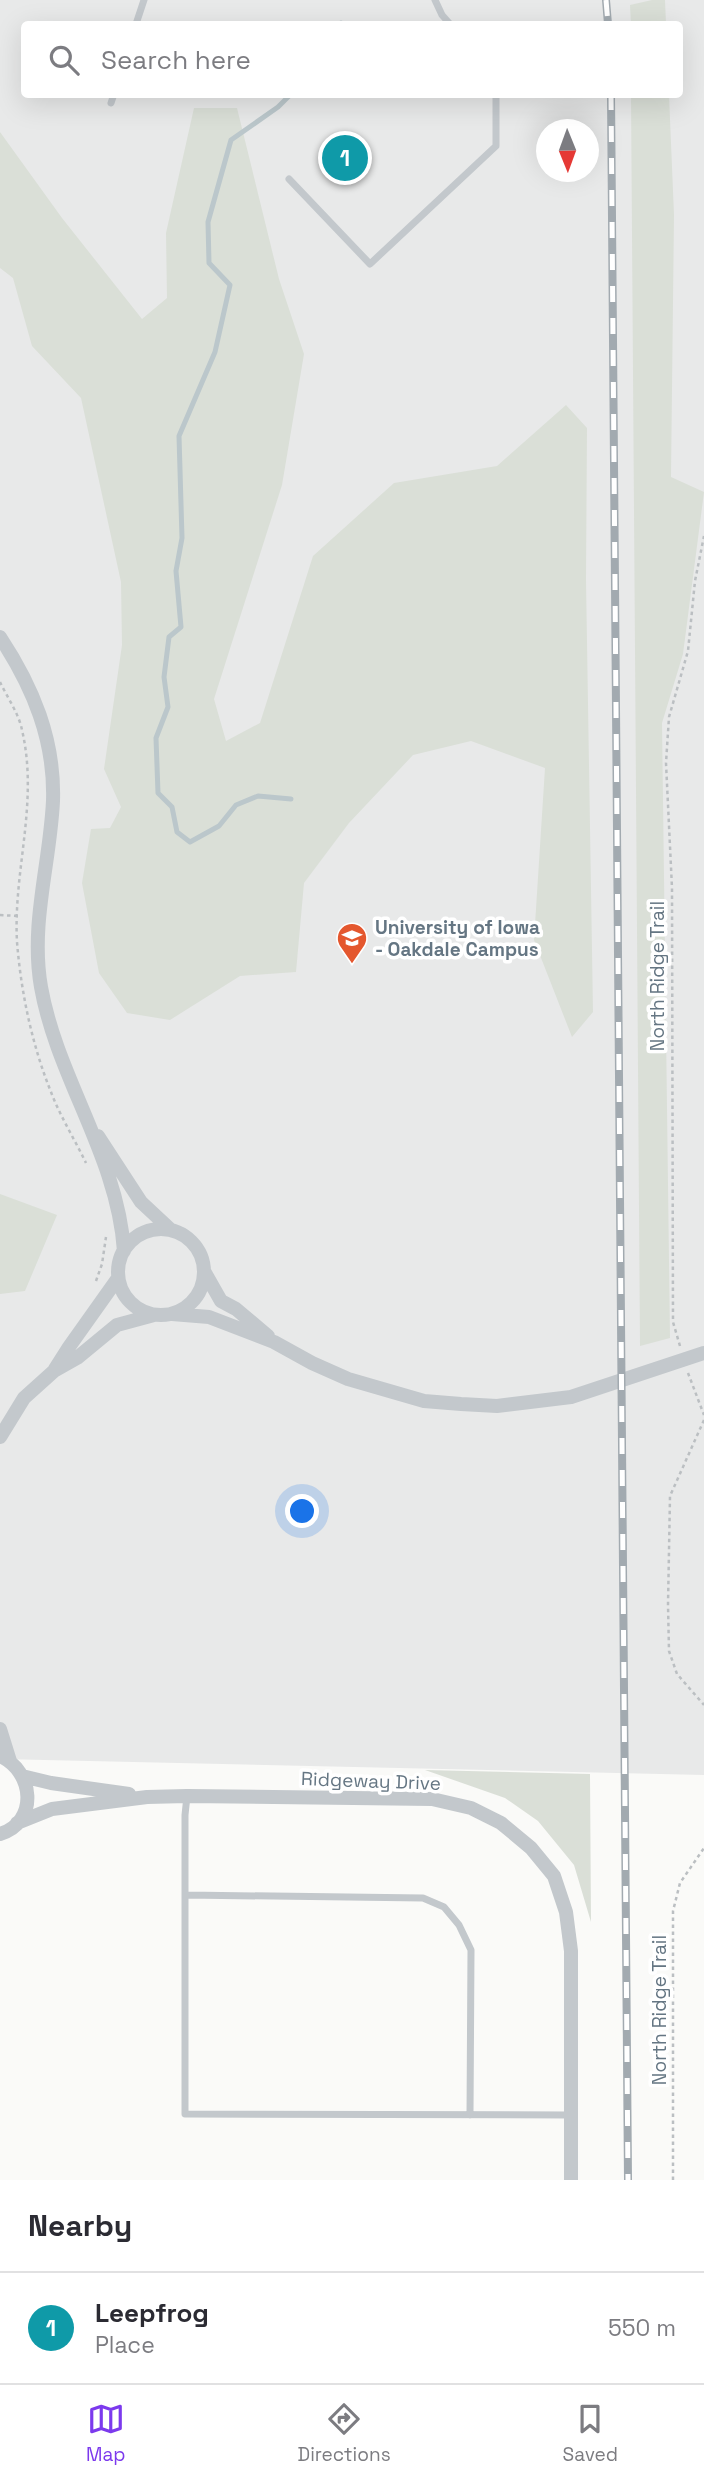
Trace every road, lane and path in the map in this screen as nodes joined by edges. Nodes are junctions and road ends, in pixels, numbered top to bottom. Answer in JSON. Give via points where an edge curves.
{"nodes":[{"id":1,"x":144,"y":0,"type":"edge"},
{"id":2,"x":435,"y":0,"type":"edge"},
{"id":3,"x":137,"y":21,"type":"edge"},
{"id":4,"x":447,"y":21,"type":"edge"},
{"id":5,"x":496,"y":98,"type":"edge"},
{"id":6,"x":289,"y":179,"type":"dead end"},
{"id":7,"x":704,"y":536,"type":"edge"},
{"id":8,"x":0,"y":637,"type":"edge"},
{"id":9,"x":0,"y":915,"type":"edge"},
{"id":10,"x":18,"y":916,"type":"dead end"},
{"id":11,"x":89,"y":1122,"type":"junction"},
{"id":12,"x":172,"y":1231,"type":"junction"},
{"id":13,"x":124,"y":1251,"type":"junction"},
{"id":14,"x":204,"y":1270,"type":"junction"},
{"id":15,"x":118,"y":1278,"type":"junction"},
{"id":16,"x":172,"y":1314,"type":"junction"},
{"id":17,"x":155,"y":1315,"type":"junction"},
{"id":18,"x":274,"y":1342,"type":"junction"},
{"id":19,"x":704,"y":1353,"type":"edge"},
{"id":20,"x":684,"y":1360,"type":"junction"},
{"id":21,"x":54,"y":1371,"type":"junction"},
{"id":22,"x":704,"y":1417,"type":"edge"},
{"id":23,"x":0,"y":1437,"type":"edge"},
{"id":24,"x":704,"y":1705,"type":"edge"},
{"id":25,"x":0,"y":1729,"type":"edge"},
{"id":26,"x":5,"y":1758,"type":"edge"},
{"id":27,"x":23,"y":1776,"type":"junction"},
{"id":28,"x":187,"y":1796,"type":"junction"},
{"id":29,"x":147,"y":1797,"type":"junction"},
{"id":30,"x":17,"y":1823,"type":"junction"},
{"id":31,"x":0,"y":1834,"type":"edge"},
{"id":32,"x":704,"y":1848,"type":"edge"},
{"id":33,"x":187,"y":1895,"type":"junction"},
{"id":34,"x":470,"y":2115,"type":"junction"},
{"id":35,"x":570,"y":2115,"type":"junction"},
{"id":36,"x":570,"y":2180,"type":"edge"},
{"id":37,"x":673,"y":2180,"type":"edge"}],
"edges":[{"from":1,"to":3,"type":"lane"},
{"from":2,"to":4,"type":"lane"},
{"from":5,"to":6,"type":"lane","via":[[496,146],[370,264]]},
{"from":7,"to":20,"type":"path","name":"North Ridge Trail","via":[[688,651],[668,717],[666,763],[672,888],[673,1322]]},
{"from":8,"to":11,"type":"street","via":[[22,671],[46,734],[53,802],[39,905],[41,986],[50,1028]]},
{"from":9,"to":10,"type":"path"},
{"from":11,"to":12,"type":"street","via":[[141,1202]]},
{"from":11,"to":13,"type":"street","via":[[119,1213]]},
{"from":12,"to":13,"type":"street","via":[[145,1232]]},
{"from":12,"to":14,"type":"street","via":[[197,1248]]},
{"from":13,"to":15,"type":"street"},
{"from":14,"to":16,"type":"street","via":[[201,1289],[193,1301]]},
{"from":14,"to":18,"type":"street","via":[[221,1301]]},
{"from":15,"to":17,"type":"street","via":[[130,1303]]},
{"from":15,"to":21,"type":"street"},
{"from":16,"to":17,"type":"street"},
{"from":16,"to":18,"type":"street","via":[[209,1317]]},
{"from":17,"to":21,"type":"street","via":[[117,1325]]},
{"from":18,"to":20,"type":"street","via":[[348,1379],[424,1401],[497,1406],[571,1397]]},
{"from":19,"to":20,"type":"street"},
{"from":20,"to":22,"type":"path","name":"North Ridge Trail"},
{"from":21,"to":23,"type":"street","via":[[24,1398]]},
{"from":22,"to":24,"type":"path","name":"North Ridge Trail","via":[[670,1496],[668,1605],[669,1651],[677,1674]]},
{"from":25,"to":26,"type":"street"},
{"from":26,"to":27,"type":"street"},
{"from":27,"to":29,"type":"street","name":"Ridgeway Drive"},
{"from":27,"to":30,"type":"street","via":[[28,1798]]},
{"from":28,"to":29,"type":"street","name":"Ridgeway Drive"},
{"from":28,"to":33,"type":"lane"},
{"from":28,"to":35,"type":"street","name":"Ridgeway Drive","via":[[432,1799],[471,1808],[501,1823],[531,1848],[554,1876],[566,1912],[571,1951]]},
{"from":29,"to":30,"type":"street","name":"Ridgeway Drive","via":[[52,1809]]},
{"from":30,"to":31,"type":"street","name":"Ridgeway Drive"},
{"from":32,"to":37,"type":"path","name":"North Ridge Trail","via":[[680,1883],[673,1911]]},
{"from":33,"to":34,"type":"lane","via":[[423,1898],[444,1908],[471,1950]]},
{"from":33,"to":34,"type":"lane","via":[[186,2114]]},
{"from":34,"to":35,"type":"lane"},
{"from":35,"to":36,"type":"street","name":"Ridgeway Drive"}]}
